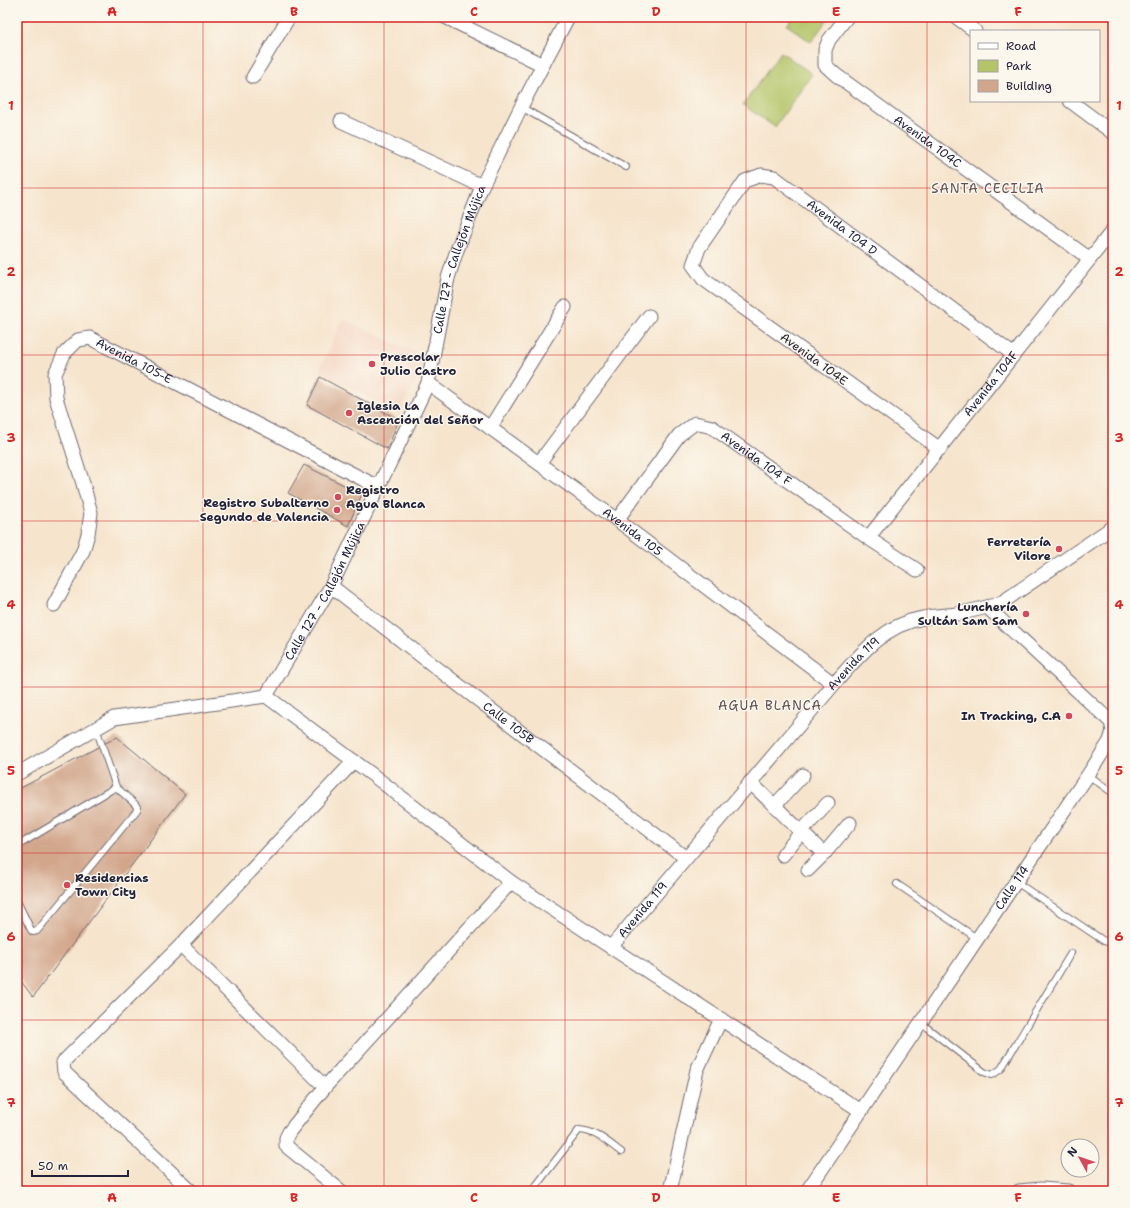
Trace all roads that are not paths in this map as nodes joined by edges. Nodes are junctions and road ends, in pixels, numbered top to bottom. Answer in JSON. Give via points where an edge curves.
{"nodes":[{"id":1,"x":289,"y":17,"type":"edge"},
{"id":2,"x":445,"y":17,"type":"edge"},
{"id":3,"x":568,"y":17,"type":"edge"},
{"id":4,"x":847,"y":17,"type":"edge"},
{"id":5,"x":956,"y":17,"type":"edge"},
{"id":6,"x":974,"y":30,"type":"edge"},
{"id":7,"x":543,"y":65,"type":"junction"},
{"id":8,"x":253,"y":77,"type":"dead end"},
{"id":9,"x":1071,"y":102,"type":"edge"},
{"id":10,"x":521,"y":107,"type":"junction"},
{"id":11,"x":341,"y":121,"type":"dead end"},
{"id":12,"x":1113,"y":133,"type":"edge"},
{"id":13,"x":626,"y":167,"type":"dead end"},
{"id":14,"x":482,"y":186,"type":"junction"},
{"id":15,"x":1113,"y":230,"type":"edge"},
{"id":16,"x":1090,"y":259,"type":"junction"},
{"id":17,"x":693,"y":265,"type":"joint"},
{"id":18,"x":565,"y":307,"type":"dead end"},
{"id":19,"x":649,"y":316,"type":"dead end"},
{"id":20,"x":1014,"y":355,"type":"junction"},
{"id":21,"x":428,"y":383,"type":"junction"},
{"id":22,"x":490,"y":428,"type":"junction"},
{"id":23,"x":940,"y":449,"type":"junction"},
{"id":24,"x":539,"y":463,"type":"junction"},
{"id":25,"x":378,"y":487,"type":"junction"},
{"id":26,"x":617,"y":520,"type":"junction"},
{"id":27,"x":1113,"y":527,"type":"edge"},
{"id":28,"x":868,"y":538,"type":"junction"},
{"id":29,"x":917,"y":570,"type":"dead end"},
{"id":30,"x":331,"y":586,"type":"junction"},
{"id":31,"x":54,"y":605,"type":"dead end"},
{"id":32,"x":987,"y":607,"type":"junction"},
{"id":33,"x":834,"y":684,"type":"junction"},
{"id":34,"x":266,"y":696,"type":"junction"},
{"id":35,"x":96,"y":728,"type":"junction"},
{"id":36,"x":354,"y":761,"type":"junction"},
{"id":37,"x":17,"y":774,"type":"edge"},
{"id":38,"x":803,"y":775,"type":"dead end"},
{"id":39,"x":1088,"y":775,"type":"junction"},
{"id":40,"x":750,"y":782,"type":"junction"},
{"id":41,"x":116,"y":787,"type":"junction"},
{"id":42,"x":1113,"y":793,"type":"edge"},
{"id":43,"x":828,"y":802,"type":"dead end"},
{"id":44,"x":775,"y":805,"type":"junction"},
{"id":45,"x":850,"y":823,"type":"dead end"},
{"id":46,"x":801,"y":832,"type":"junction"},
{"id":47,"x":17,"y":846,"type":"edge"},
{"id":48,"x":824,"y":854,"type":"junction"},
{"id":49,"x":783,"y":855,"type":"dead end"},
{"id":50,"x":686,"y":858,"type":"junction"},
{"id":51,"x":808,"y":870,"type":"dead end"},
{"id":52,"x":511,"y":882,"type":"junction"},
{"id":53,"x":1016,"y":882,"type":"junction"},
{"id":54,"x":897,"y":884,"type":"dead end"},
{"id":55,"x":17,"y":901,"type":"edge"},
{"id":56,"x":1113,"y":938,"type":"edge"},
{"id":57,"x":978,"y":939,"type":"junction"},
{"id":58,"x":181,"y":945,"type":"junction"},
{"id":59,"x":611,"y":947,"type":"junction"},
{"id":60,"x":1071,"y":954,"type":"dead end"},
{"id":61,"x":721,"y":1019,"type":"junction"},
{"id":62,"x":921,"y":1023,"type":"junction"},
{"id":63,"x":325,"y":1087,"type":"junction"},
{"id":64,"x":861,"y":1111,"type":"junction"},
{"id":65,"x":621,"y":1152,"type":"dead end"},
{"id":66,"x":191,"y":1191,"type":"edge"},
{"id":67,"x":341,"y":1191,"type":"edge"},
{"id":68,"x":532,"y":1191,"type":"edge"},
{"id":69,"x":670,"y":1191,"type":"edge"},
{"id":70,"x":808,"y":1191,"type":"edge"},
{"id":71,"x":1019,"y":1191,"type":"edge"},
{"id":72,"x":1060,"y":1191,"type":"edge"}],
"edges":[{"from":1,"to":8,"type":"street"},
{"from":2,"to":7,"type":"street"},
{"from":3,"to":7,"type":"street","name":"Calle 127 - Callejón Mújica"},
{"from":4,"to":16,"type":"street","name":"Avenida 104C","via":[[829,40],[825,50],[825,65]]},
{"from":5,"to":6,"type":"street"},
{"from":7,"to":10,"type":"street","name":"Calle 127 - Callejón Mújica"},
{"from":9,"to":12,"type":"street"},
{"from":10,"to":13,"type":"lane"},
{"from":10,"to":14,"type":"street","name":"Calle 127 - Callejón Mújica"},
{"from":11,"to":14,"type":"street"},
{"from":14,"to":21,"type":"street","name":"Calle 127 - Callejón Mújica","via":[[448,278]]},
{"from":15,"to":16,"type":"street","name":"Avenida 104F"},
{"from":16,"to":20,"type":"street","name":"Avenida 104F"},
{"from":17,"to":20,"type":"street","name":"Avenida 104 D","via":[[699,248],[745,181],[761,175],[774,177]]},
{"from":17,"to":23,"type":"street","name":"Avenida 104E","via":[[703,279]]},
{"from":18,"to":22,"type":"street"},
{"from":19,"to":24,"type":"street"},
{"from":20,"to":23,"type":"street","name":"Avenida 104F"},
{"from":21,"to":22,"type":"street","name":"Avenida 105"},
{"from":21,"to":25,"type":"street","name":"Calle 127 - Callejón Mújica"},
{"from":22,"to":24,"type":"street","name":"Avenida 105"},
{"from":23,"to":28,"type":"street","name":"Avenida 104F"},
{"from":24,"to":26,"type":"street","name":"Avenida 105"},
{"from":25,"to":30,"type":"street","name":"Calle 127 - Callejón Mújica"},
{"from":25,"to":31,"type":"street","name":"Avenida 105-E","via":[[90,338],[78,340],[64,354],[55,374],[56,398],[91,513],[83,551]]},
{"from":26,"to":28,"type":"street","name":"Avenida 104 F","via":[[679,435],[695,423],[712,427]]},
{"from":26,"to":33,"type":"street","name":"Avenida 105"},
{"from":27,"to":32,"type":"street","name":"Avenida 119","via":[[1001,603]]},
{"from":28,"to":29,"type":"street","name":"Avenida 104 F"},
{"from":30,"to":34,"type":"street","name":"Calle 127 - Callejón Mújica"},
{"from":30,"to":50,"type":"street","name":"Calle 105B"},
{"from":32,"to":33,"type":"street","name":"Avenida 119","via":[[922,618],[886,632],[864,651]]},
{"from":32,"to":39,"type":"street","name":"Calle 114","via":[[1111,722],[1113,731],[1110,741]]},
{"from":33,"to":40,"type":"street","name":"Avenida 119"},
{"from":34,"to":35,"type":"street","via":[[114,718]]},
{"from":34,"to":36,"type":"street"},
{"from":35,"to":37,"type":"street"},
{"from":35,"to":41,"type":"lane"},
{"from":36,"to":52,"type":"street"},
{"from":36,"to":58,"type":"street"},
{"from":38,"to":44,"type":"street"},
{"from":39,"to":42,"type":"lane"},
{"from":39,"to":53,"type":"street","name":"Calle 114"},
{"from":40,"to":44,"type":"street"},
{"from":40,"to":50,"type":"street","name":"Avenida 119"},
{"from":41,"to":47,"type":"lane"},
{"from":41,"to":55,"type":"lane","via":[[136,804],[137,810],[37,931],[31,930]]},
{"from":43,"to":46,"type":"street"},
{"from":44,"to":46,"type":"street"},
{"from":45,"to":48,"type":"street"},
{"from":46,"to":48,"type":"street"},
{"from":46,"to":49,"type":"street"},
{"from":48,"to":51,"type":"street"},
{"from":50,"to":59,"type":"street","name":"Avenida 119"},
{"from":52,"to":59,"type":"street"},
{"from":52,"to":63,"type":"street"},
{"from":53,"to":56,"type":"lane","via":[[1104,941],[1108,942]]},
{"from":53,"to":57,"type":"street","name":"Calle 114"},
{"from":54,"to":57,"type":"lane"},
{"from":57,"to":62,"type":"street","name":"Calle 114"},
{"from":58,"to":63,"type":"street"},
{"from":58,"to":66,"type":"street","via":[[63,1062],[64,1072]]},
{"from":59,"to":61,"type":"street"},
{"from":60,"to":62,"type":"lane","via":[[1000,1069],[992,1075],[984,1072]]},
{"from":61,"to":64,"type":"street"},
{"from":61,"to":69,"type":"street","via":[[697,1070]]},
{"from":62,"to":64,"type":"street","name":"Calle 114"},
{"from":63,"to":67,"type":"street","via":[[289,1132],[286,1146]]},
{"from":64,"to":70,"type":"street","name":"Calle 114"},
{"from":65,"to":68,"type":"lane","via":[[596,1134],[579,1130]]},
{"from":71,"to":72,"type":"street"}]}
